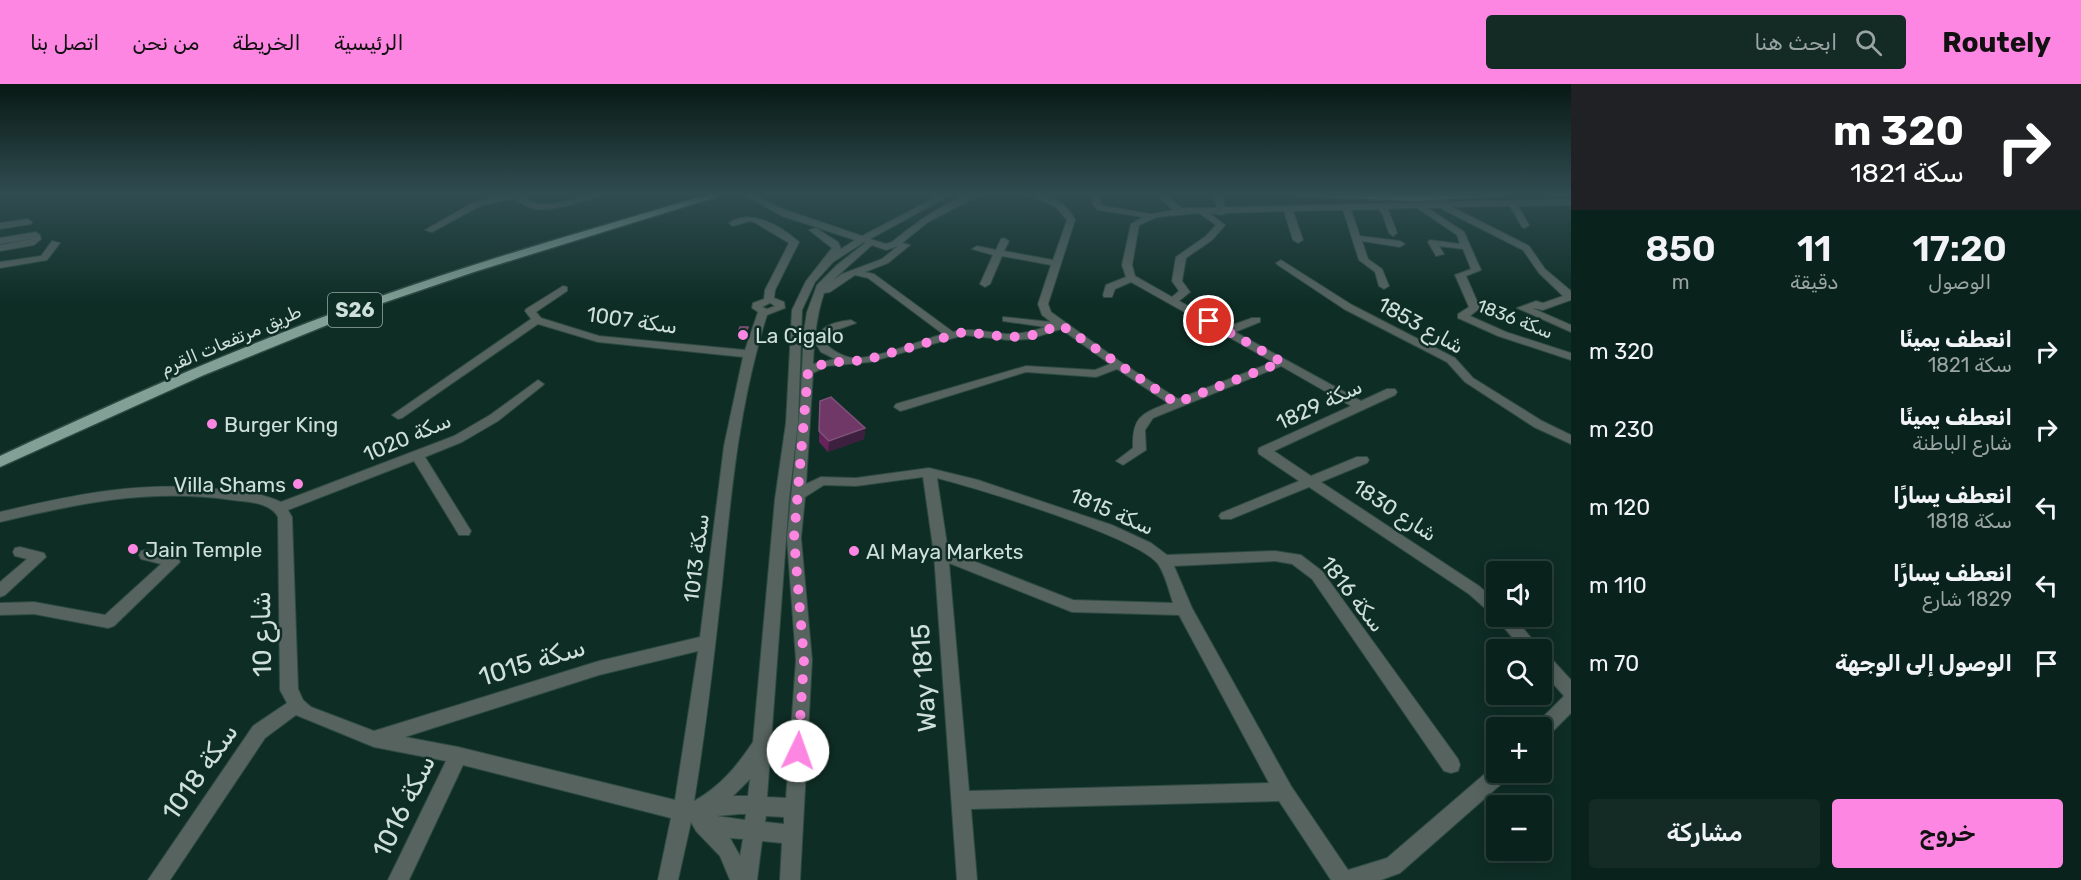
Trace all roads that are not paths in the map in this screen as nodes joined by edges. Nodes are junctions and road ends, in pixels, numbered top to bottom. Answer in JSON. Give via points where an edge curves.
{"nodes":[{"id":1,"x":24,"y":230,"type":"edge"},
{"id":2,"x":577,"y":230,"type":"edge"},
{"id":3,"x":601,"y":230,"type":"edge"},
{"id":4,"x":774,"y":230,"type":"edge"},
{"id":5,"x":818,"y":230,"type":"edge"},
{"id":6,"x":826,"y":230,"type":"edge"},
{"id":7,"x":844,"y":230,"type":"edge"},
{"id":8,"x":866,"y":230,"type":"edge"},
{"id":9,"x":884,"y":230,"type":"edge"},
{"id":10,"x":889,"y":230,"type":"edge"},
{"id":11,"x":912,"y":230,"type":"edge"},
{"id":12,"x":922,"y":230,"type":"edge"},
{"id":13,"x":1067,"y":230,"type":"edge"},
{"id":14,"x":1134,"y":230,"type":"edge"},
{"id":15,"x":1216,"y":230,"type":"edge"},
{"id":16,"x":1295,"y":230,"type":"edge"},
{"id":17,"x":1354,"y":230,"type":"edge"},
{"id":18,"x":1392,"y":230,"type":"edge"},
{"id":19,"x":1457,"y":230,"type":"edge"},
{"id":20,"x":1493,"y":230,"type":"edge"},
{"id":21,"x":1393,"y":233,"type":"dead end"},
{"id":22,"x":22,"y":235,"type":"dead end"},
{"id":23,"x":1357,"y":238,"type":"junction"},
{"id":24,"x":1298,"y":240,"type":"dead end"},
{"id":25,"x":0,"y":241,"type":"edge"},
{"id":26,"x":1004,"y":241,"type":"dead end"},
{"id":27,"x":55,"y":243,"type":"dead end"},
{"id":28,"x":862,"y":244,"type":"junction"},
{"id":29,"x":1400,"y":244,"type":"dead end"},
{"id":30,"x":1466,"y":247,"type":"junction"},
{"id":31,"x":0,"y":248,"type":"edge"},
{"id":32,"x":977,"y":249,"type":"dead end"},
{"id":33,"x":899,"y":250,"type":"junction"},
{"id":34,"x":998,"y":253,"type":"junction"},
{"id":35,"x":1439,"y":254,"type":"dead end"},
{"id":36,"x":830,"y":260,"type":"junction"},
{"id":37,"x":1281,"y":262,"type":"dead end"},
{"id":38,"x":1055,"y":263,"type":"junction"},
{"id":39,"x":0,"y":266,"type":"edge"},
{"id":40,"x":872,"y":272,"type":"junction"},
{"id":41,"x":1131,"y":278,"type":"junction"},
{"id":42,"x":985,"y":284,"type":"dead end"},
{"id":43,"x":1384,"y":286,"type":"dead end"},
{"id":44,"x":563,"y":289,"type":"dead end"},
{"id":45,"x":1108,"y":295,"type":"dead end"},
{"id":46,"x":801,"y":300,"type":"junction"},
{"id":47,"x":1172,"y":301,"type":"junction"},
{"id":48,"x":772,"y":307,"type":"junction"},
{"id":49,"x":812,"y":312,"type":"junction"},
{"id":50,"x":1007,"y":319,"type":"dead end"},
{"id":51,"x":537,"y":320,"type":"junction"},
{"id":52,"x":1256,"y":320,"type":"dead end"},
{"id":53,"x":796,"y":322,"type":"junction"},
{"id":54,"x":851,"y":323,"type":"dead end"},
{"id":55,"x":1061,"y":325,"type":"junction"},
{"id":56,"x":1571,"y":328,"type":"edge"},
{"id":57,"x":1227,"y":332,"type":"junction"},
{"id":58,"x":951,"y":335,"type":"junction"},
{"id":59,"x":748,"y":354,"type":"junction"},
{"id":60,"x":807,"y":355,"type":"junction"},
{"id":61,"x":1571,"y":357,"type":"edge"},
{"id":62,"x":850,"y":362,"type":"junction"},
{"id":63,"x":1282,"y":362,"type":"junction"},
{"id":64,"x":825,"y":363,"type":"junction"},
{"id":65,"x":1118,"y":365,"type":"junction"},
{"id":66,"x":808,"y":371,"type":"junction"},
{"id":67,"x":538,"y":384,"type":"dead end"},
{"id":68,"x":1391,"y":392,"type":"dead end"},
{"id":69,"x":1176,"y":403,"type":"junction"},
{"id":70,"x":1360,"y":406,"type":"junction"},
{"id":71,"x":900,"y":407,"type":"dead end"},
{"id":72,"x":398,"y":416,"type":"dead end"},
{"id":73,"x":1571,"y":440,"type":"edge"},
{"id":74,"x":0,"y":451,"type":"edge"},
{"id":75,"x":1264,"y":451,"type":"joint"},
{"id":76,"x":418,"y":456,"type":"junction"},
{"id":77,"x":1362,"y":460,"type":"dead end"},
{"id":78,"x":1123,"y":461,"type":"dead end"},
{"id":79,"x":0,"y":462,"type":"edge"},
{"id":80,"x":801,"y":467,"type":"junction"},
{"id":81,"x":929,"y":472,"type":"junction"},
{"id":82,"x":821,"y":481,"type":"junction"},
{"id":83,"x":1311,"y":483,"type":"junction"},
{"id":84,"x":798,"y":495,"type":"junction"},
{"id":85,"x":280,"y":508,"type":"junction"},
{"id":86,"x":1226,"y":516,"type":"dead end"},
{"id":87,"x":0,"y":517,"type":"edge"},
{"id":88,"x":464,"y":531,"type":"dead end"},
{"id":89,"x":20,"y":552,"type":"dead end"},
{"id":90,"x":941,"y":554,"type":"junction"},
{"id":91,"x":146,"y":555,"type":"dead end"},
{"id":92,"x":1164,"y":561,"type":"junction"},
{"id":93,"x":0,"y":591,"type":"edge"},
{"id":94,"x":1486,"y":601,"type":"edge"},
{"id":95,"x":0,"y":609,"type":"edge"},
{"id":96,"x":1184,"y":609,"type":"junction"},
{"id":97,"x":1513,"y":627,"type":"edge"},
{"id":98,"x":1523,"y":639,"type":"edge"},
{"id":99,"x":708,"y":642,"type":"junction"},
{"id":100,"x":1552,"y":671,"type":"edge"},
{"id":101,"x":1571,"y":692,"type":"edge"},
{"id":102,"x":1571,"y":701,"type":"edge"},
{"id":103,"x":297,"y":705,"type":"junction"},
{"id":104,"x":1552,"y":720,"type":"edge"},
{"id":105,"x":374,"y":739,"type":"junction"},
{"id":106,"x":762,"y":742,"type":"junction"},
{"id":107,"x":458,"y":755,"type":"junction"},
{"id":108,"x":1451,"y":765,"type":"dead end"},
{"id":109,"x":1488,"y":783,"type":"edge"},
{"id":110,"x":1284,"y":792,"type":"junction"},
{"id":111,"x":960,"y":800,"type":"junction"},
{"id":112,"x":757,"y":806,"type":"junction"},
{"id":113,"x":795,"y":808,"type":"junction"},
{"id":114,"x":694,"y":813,"type":"junction"},
{"id":115,"x":754,"y":831,"type":"junction"},
{"id":116,"x":793,"y":834,"type":"junction"},
{"id":117,"x":158,"y":880,"type":"edge"},
{"id":118,"x":398,"y":880,"type":"edge"},
{"id":119,"x":669,"y":880,"type":"edge"},
{"id":120,"x":740,"y":880,"type":"edge"},
{"id":121,"x":747,"y":880,"type":"edge"},
{"id":122,"x":790,"y":880,"type":"edge"},
{"id":123,"x":967,"y":880,"type":"edge"},
{"id":124,"x":1343,"y":880,"type":"edge"},
{"id":125,"x":1349,"y":880,"type":"edge"}],
"edges":[{"from":1,"to":22,"type":"street"},
{"from":2,"to":74,"type":"main road","name":"طريق مرتفعات القرم","number":"S26","via":[[372,294],[165,377]]},
{"from":3,"to":79,"type":"main road","name":"طريق مرتفعات القرم","number":"S26","via":[[322,322],[158,390]]},
{"from":4,"to":48,"type":"street","name":"سكة 1013","via":[[794,242],[770,290]]},
{"from":5,"to":36,"type":"street","via":[[837,248]]},
{"from":6,"to":28,"type":"street"},
{"from":7,"to":8,"type":"street"},
{"from":9,"to":28,"type":"street"},
{"from":10,"to":28,"type":"street"},
{"from":11,"to":28,"type":"street","via":[[892,246]]},
{"from":12,"to":33,"type":"street"},
{"from":13,"to":38,"type":"street"},
{"from":14,"to":41,"type":"street","via":[[1126,265]]},
{"from":15,"to":47,"type":"street","via":[[1181,257],[1177,280],[1185,292]]},
{"from":16,"to":24,"type":"street"},
{"from":17,"to":23,"type":"street"},
{"from":18,"to":21,"type":"street"},
{"from":19,"to":30,"type":"street","name":"سكة 1836"},
{"from":20,"to":56,"type":"street","via":[[1526,248],[1542,271],[1569,297],[1543,307],[1536,304],[1522,308]]},
{"from":23,"to":29,"type":"street"},
{"from":23,"to":43,"type":"street","via":[[1364,260],[1380,271]]},
{"from":25,"to":31,"type":"street","via":[[36,235],[31,243]]},
{"from":26,"to":34,"type":"street"},
{"from":27,"to":39,"type":"street","via":[[44,258]]},
{"from":28,"to":33,"type":"street","via":[[882,253]]},
{"from":28,"to":36,"type":"street"},
{"from":28,"to":49,"type":"street","via":[[821,287]]},
{"from":30,"to":35,"type":"street","via":[[1433,242]]},
{"from":30,"to":61,"type":"street","name":"سكة 1836","via":[[1476,270],[1460,275],[1475,308],[1462,316]]},
{"from":32,"to":34,"type":"street"},
{"from":33,"to":40,"type":"street"},
{"from":34,"to":38,"type":"street"},
{"from":34,"to":42,"type":"street"},
{"from":36,"to":46,"type":"street"},
{"from":37,"to":73,"type":"street","name":"شارع 1853","via":[[1348,307],[1451,360],[1469,380]]},
{"from":38,"to":55,"type":"street","via":[[1043,304],[1046,313]]},
{"from":40,"to":49,"type":"street","via":[[855,273],[828,288]]},
{"from":40,"to":58,"type":"street"},
{"from":41,"to":45,"type":"street","via":[[1110,287]]},
{"from":41,"to":47,"type":"street"},
{"from":44,"to":51,"type":"street","via":[[530,311]]},
{"from":46,"to":48,"type":"street","via":[[794,305]]},
{"from":46,"to":53,"type":"street"},
{"from":47,"to":57,"type":"street"},
{"from":48,"to":53,"type":"street"},
{"from":48,"to":59,"type":"street","name":"سكة 1013"},
{"from":49,"to":60,"type":"street"},
{"from":50,"to":55,"type":"street"},
{"from":51,"to":59,"type":"street","name":"سكة 1007","via":[[598,339]]},
{"from":51,"to":72,"type":"street"},
{"from":52,"to":57,"type":"street"},
{"from":53,"to":106,"type":"street","via":[[792,423]]},
{"from":54,"to":62,"type":"street","via":[[829,328],[820,342],[825,350]]},
{"from":55,"to":58,"type":"street","via":[[1030,336],[964,332]]},
{"from":55,"to":65,"type":"street"},
{"from":57,"to":63,"type":"street"},
{"from":58,"to":62,"type":"street"},
{"from":59,"to":99,"type":"street","name":"سكة 1013","via":[[730,458]]},
{"from":60,"to":64,"type":"street"},
{"from":60,"to":66,"type":"street"},
{"from":62,"to":64,"type":"street"},
{"from":63,"to":69,"type":"street"},
{"from":63,"to":70,"type":"street"},
{"from":64,"to":66,"type":"street"},
{"from":65,"to":69,"type":"street"},
{"from":65,"to":71,"type":"street","via":[[1096,374],[1026,369]]},
{"from":66,"to":80,"type":"street"},
{"from":67,"to":76,"type":"street","name":"سكة 1020","via":[[494,418]]},
{"from":68,"to":70,"type":"street","name":"سكة 1829"},
{"from":69,"to":78,"type":"street","via":[[1149,415],[1139,430],[1140,450]]},
{"from":70,"to":75,"type":"street","name":"سكة 1829"},
{"from":75,"to":83,"type":"street","name":"1830 شارع"},
{"from":76,"to":85,"type":"street","name":"سكة 1020"},
{"from":76,"to":88,"type":"street"},
{"from":77,"to":83,"type":"street"},
{"from":80,"to":82,"type":"street"},
{"from":80,"to":84,"type":"street"},
{"from":81,"to":82,"type":"street","name":"سكة 1815","via":[[856,482]]},
{"from":81,"to":90,"type":"street","name":"Way 1815"},
{"from":81,"to":92,"type":"street","name":"سكة 1815","via":[[1107,529]]},
{"from":82,"to":84,"type":"street"},
{"from":83,"to":86,"type":"street"},
{"from":83,"to":94,"type":"street","name":"1830 شارع"},
{"from":84,"to":113,"type":"street","via":[[794,538],[804,660]]},
{"from":85,"to":87,"type":"street","via":[[248,498],[136,491]]},
{"from":85,"to":103,"type":"street","name":"شارع 10","via":[[285,518],[289,690]]},
{"from":89,"to":93,"type":"street","via":[[39,557]]},
{"from":90,"to":96,"type":"street","via":[[1072,606]]},
{"from":90,"to":111,"type":"street","name":"Way 1815"},
{"from":91,"to":95,"type":"street","via":[[173,562],[108,622],[34,608]]},
{"from":92,"to":96,"type":"street","name":"سكة 1815"},
{"from":92,"to":108,"type":"street","name":"سكة 1816","via":[[1275,556],[1296,559],[1317,575]]},
{"from":96,"to":110,"type":"street","name":"سكة 1815"},
{"from":97,"to":98,"type":"street"},
{"from":99,"to":105,"type":"street","name":"سكة 1015","via":[[599,668]]},
{"from":99,"to":114,"type":"street","name":"سكة 1013"},
{"from":100,"to":101,"type":"street"},
{"from":102,"to":104,"type":"street"},
{"from":103,"to":105,"type":"street","via":[[305,712]]},
{"from":103,"to":117,"type":"street","name":"سكة 1018","via":[[259,732]]},
{"from":105,"to":107,"type":"street"},
{"from":106,"to":112,"type":"street"},
{"from":106,"to":114,"type":"street","via":[[738,782]]},
{"from":107,"to":114,"type":"street"},
{"from":107,"to":118,"type":"street","name":"سكة 1016"},
{"from":109,"to":125,"type":"street","via":[[1393,866]]},
{"from":110,"to":111,"type":"street"},
{"from":110,"to":124,"type":"street","name":"سكة 1815"},
{"from":111,"to":123,"type":"street","name":"Way 1815"},
{"from":112,"to":113,"type":"street"},
{"from":112,"to":114,"type":"street"},
{"from":112,"to":115,"type":"street"},
{"from":113,"to":116,"type":"street"},
{"from":114,"to":115,"type":"street","via":[[711,826]]},
{"from":114,"to":119,"type":"street","name":"سكة 1013"},
{"from":114,"to":120,"type":"street","via":[[727,849]]},
{"from":115,"to":116,"type":"street"},
{"from":115,"to":121,"type":"street"},
{"from":116,"to":122,"type":"street"}]}
